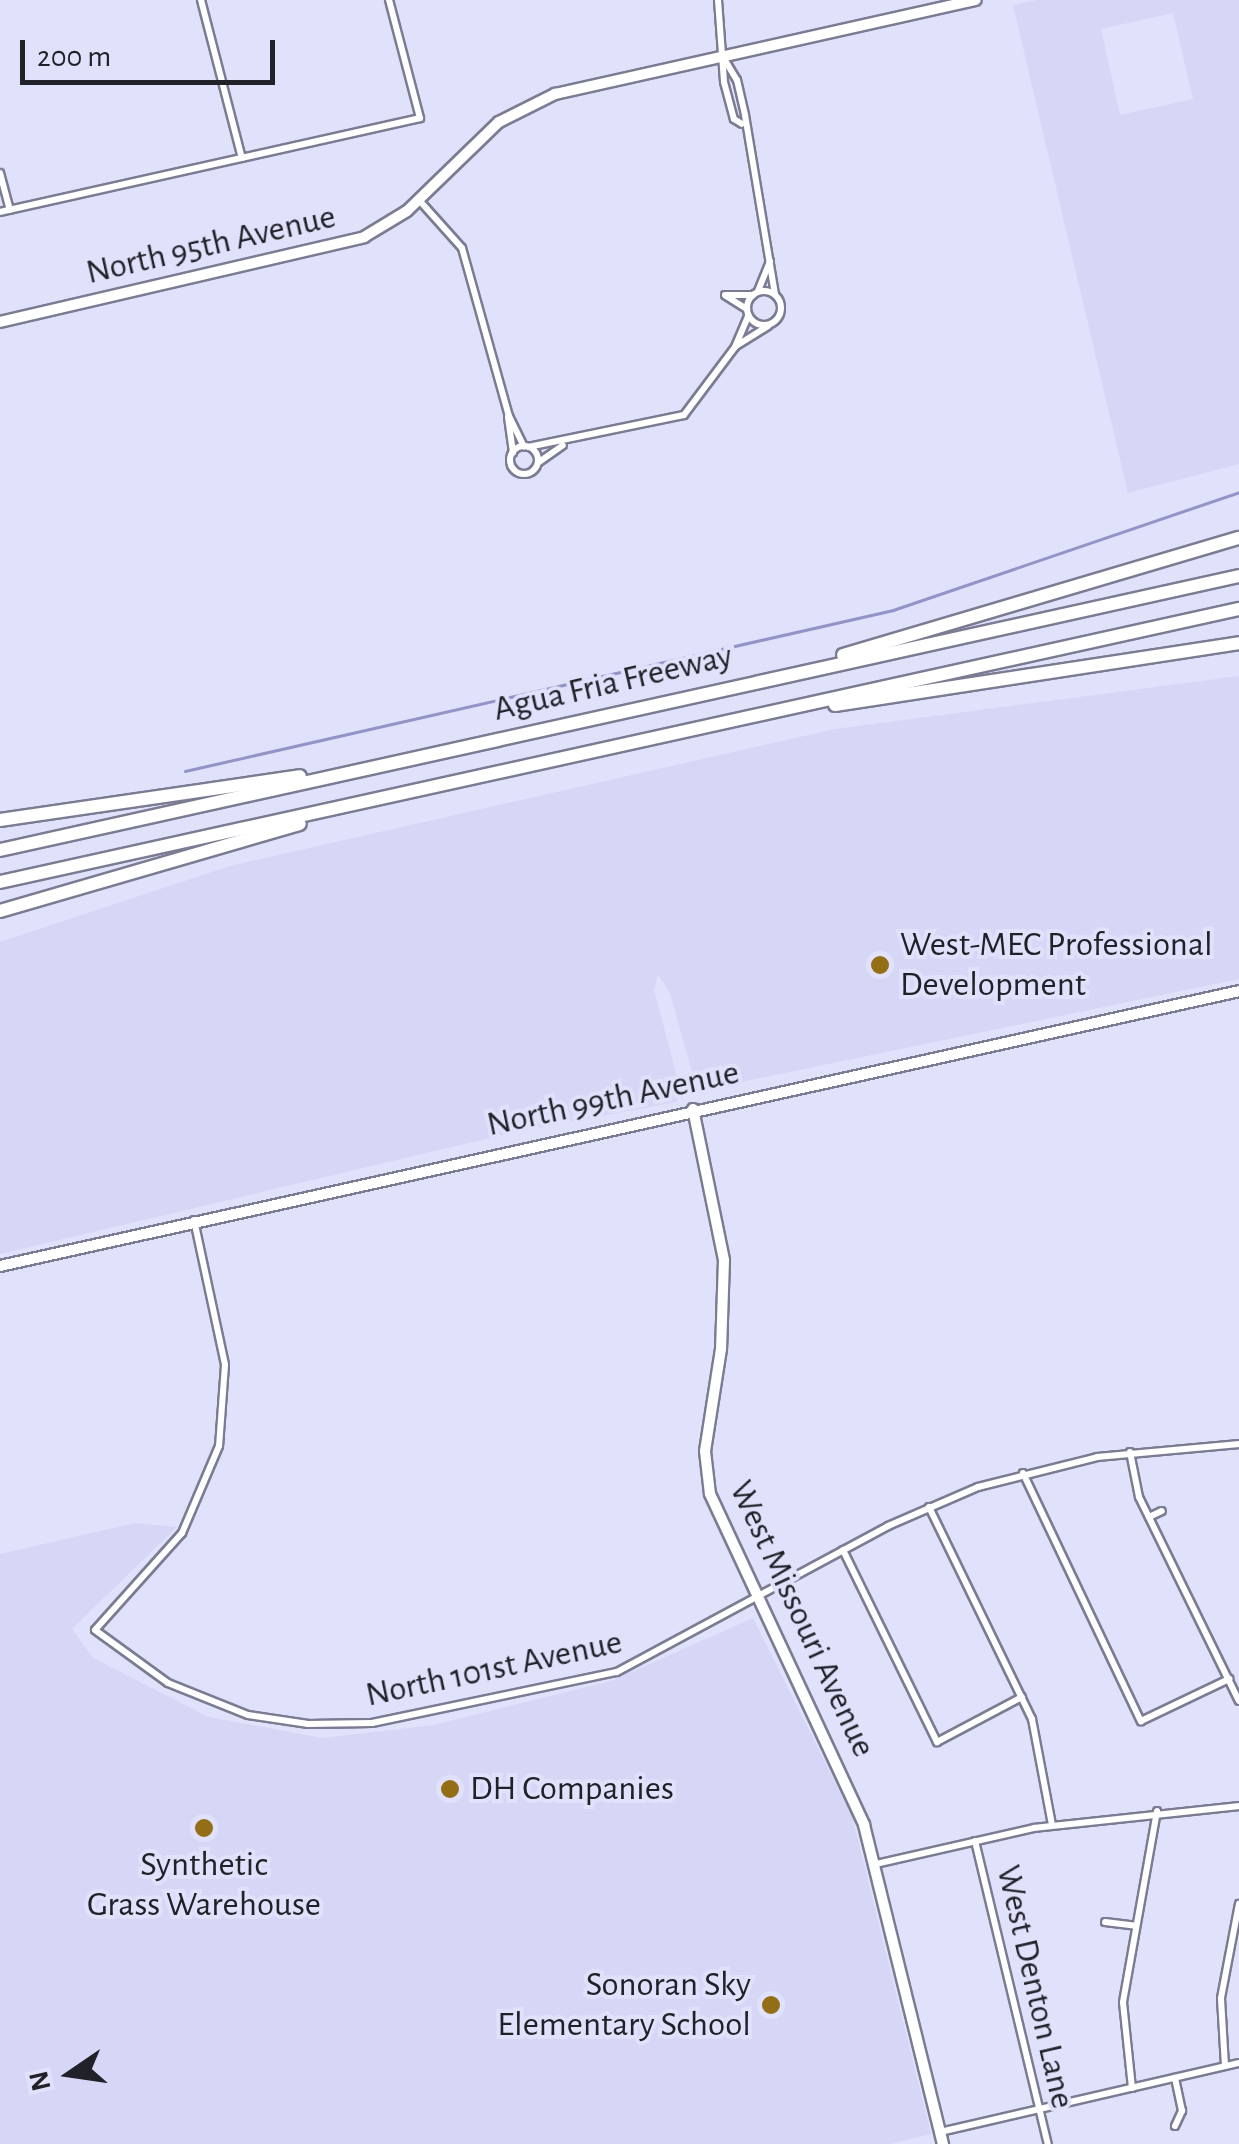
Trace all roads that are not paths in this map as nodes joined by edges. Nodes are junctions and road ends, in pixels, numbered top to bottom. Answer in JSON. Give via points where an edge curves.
{"nodes":[{"id":1,"x":201,"y":0,"type":"edge"},
{"id":2,"x":389,"y":0,"type":"edge"},
{"id":3,"x":718,"y":0,"type":"edge"},
{"id":4,"x":976,"y":0,"type":"edge"},
{"id":5,"x":722,"y":56,"type":"junction"},
{"id":6,"x":742,"y":124,"type":"junction"},
{"id":7,"x":242,"y":158,"type":"junction"},
{"id":8,"x":0,"y":172,"type":"edge"},
{"id":9,"x":419,"y":200,"type":"junction"},
{"id":10,"x":10,"y":210,"type":"junction"},
{"id":11,"x":0,"y":212,"type":"edge"},
{"id":12,"x":771,"y":260,"type":"junction"},
{"id":13,"x":755,"y":294,"type":"junction"},
{"id":14,"x":774,"y":295,"type":"junction"},
{"id":15,"x":748,"y":312,"type":"junction"},
{"id":16,"x":0,"y":322,"type":"edge"},
{"id":17,"x":768,"y":325,"type":"junction"},
{"id":18,"x":735,"y":346,"type":"junction"},
{"id":19,"x":509,"y":416,"type":"junction"},
{"id":20,"x":563,"y":445,"type":"junction"},
{"id":21,"x":526,"y":447,"type":"junction"},
{"id":22,"x":513,"y":453,"type":"junction"},
{"id":23,"x":538,"y":463,"type":"junction"},
{"id":24,"x":1239,"y":538,"type":"edge"},
{"id":25,"x":1239,"y":576,"type":"edge"},
{"id":26,"x":1239,"y":608,"type":"edge"},
{"id":27,"x":1239,"y":642,"type":"edge"},
{"id":28,"x":771,"y":678,"type":"junction"},
{"id":29,"x":778,"y":710,"type":"junction"},
{"id":30,"x":362,"y":770,"type":"junction"},
{"id":31,"x":370,"y":801,"type":"junction"},
{"id":32,"x":0,"y":820,"type":"edge"},
{"id":33,"x":0,"y":850,"type":"edge"},
{"id":34,"x":0,"y":882,"type":"edge"},
{"id":35,"x":0,"y":911,"type":"edge"},
{"id":36,"x":1239,"y":991,"type":"edge"},
{"id":37,"x":693,"y":1109,"type":"junction"},
{"id":38,"x":194,"y":1220,"type":"junction"},
{"id":39,"x":0,"y":1266,"type":"edge"},
{"id":40,"x":1239,"y":1444,"type":"edge"},
{"id":41,"x":1130,"y":1452,"type":"junction"},
{"id":42,"x":1023,"y":1474,"type":"junction"},
{"id":43,"x":929,"y":1507,"type":"junction"},
{"id":44,"x":1162,"y":1510,"type":"dead end"},
{"id":45,"x":1148,"y":1517,"type":"junction"},
{"id":46,"x":843,"y":1550,"type":"junction"},
{"id":47,"x":757,"y":1599,"type":"junction"},
{"id":48,"x":1229,"y":1679,"type":"junction"},
{"id":49,"x":1022,"y":1697,"type":"junction"},
{"id":50,"x":1239,"y":1701,"type":"edge"},
{"id":51,"x":1239,"y":1806,"type":"edge"},
{"id":52,"x":1156,"y":1811,"type":"junction"},
{"id":53,"x":1052,"y":1825,"type":"junction"},
{"id":54,"x":975,"y":1841,"type":"junction"},
{"id":55,"x":876,"y":1864,"type":"junction"},
{"id":56,"x":1239,"y":1904,"type":"edge"},
{"id":57,"x":1106,"y":1922,"type":"dead end"},
{"id":58,"x":1136,"y":1926,"type":"junction"},
{"id":59,"x":1239,"y":2063,"type":"edge"},
{"id":60,"x":1225,"y":2066,"type":"junction"},
{"id":61,"x":1176,"y":2078,"type":"junction"},
{"id":62,"x":1132,"y":2088,"type":"junction"},
{"id":63,"x":1038,"y":2109,"type":"junction"},
{"id":64,"x":1176,"y":2126,"type":"dead end"},
{"id":65,"x":942,"y":2138,"type":"edge"},
{"id":66,"x":1048,"y":2144,"type":"edge"}],
"edges":[{"from":1,"to":7,"type":"street"},
{"from":2,"to":7,"type":"street","via":[[420,118]]},
{"from":3,"to":5,"type":"street"},
{"from":4,"to":5,"type":"street","name":"North 95th Avenue"},
{"from":5,"to":6,"type":"street","via":[[737,80]]},
{"from":5,"to":6,"type":"street","via":[[734,119]]},
{"from":5,"to":9,"type":"street","name":"North 95th Avenue","via":[[556,94],[516,111]]},
{"from":6,"to":12,"type":"street"},
{"from":7,"to":10,"type":"street"},
{"from":8,"to":10,"type":"street"},
{"from":9,"to":16,"type":"street","name":"North 95th Avenue","via":[[384,227],[336,247]]},
{"from":9,"to":19,"type":"street","via":[[462,248]]},
{"from":10,"to":11,"type":"street"},
{"from":12,"to":13,"type":"street"},
{"from":12,"to":14,"type":"street"},
{"from":13,"to":14,"type":"street"},
{"from":13,"to":15,"type":"street"},
{"from":13,"to":15,"type":"street","via":[[726,295]]},
{"from":14,"to":17,"type":"street","via":[[780,315]]},
{"from":15,"to":17,"type":"street"},
{"from":15,"to":18,"type":"street"},
{"from":17,"to":18,"type":"street"},
{"from":18,"to":20,"type":"street","via":[[684,414]]},
{"from":19,"to":21,"type":"street"},
{"from":19,"to":22,"type":"street"},
{"from":20,"to":21,"type":"street"},
{"from":20,"to":23,"type":"street"},
{"from":21,"to":22,"type":"street"},
{"from":21,"to":23,"type":"street"},
{"from":22,"to":23,"type":"street","via":[[518,473]]},
{"from":24,"to":28,"type":"highway"},
{"from":25,"to":28,"type":"highway","name":"Agua Fria Freeway"},
{"from":26,"to":29,"type":"highway","name":"Agua Fria Freeway"},
{"from":27,"to":29,"type":"highway"},
{"from":28,"to":30,"type":"highway","name":"Agua Fria Freeway"},
{"from":29,"to":31,"type":"highway","name":"Agua Fria Freeway"},
{"from":30,"to":32,"type":"highway"},
{"from":30,"to":33,"type":"highway","name":"Agua Fria Freeway"},
{"from":31,"to":34,"type":"highway","name":"Agua Fria Freeway"},
{"from":31,"to":35,"type":"highway"},
{"from":36,"to":37,"type":"street","name":"North 99th Avenue"},
{"from":37,"to":38,"type":"street","name":"North 99th Avenue"},
{"from":37,"to":47,"type":"street","name":"West Missouri Avenue","via":[[724,1260],[707,1480]]},
{"from":38,"to":39,"type":"street","name":"North 99th Avenue"},
{"from":38,"to":47,"type":"street","name":"North 101st Avenue","via":[[225,1365],[219,1446],[182,1532],[95,1630],[147,1670],[223,1707],[340,1726],[420,1716],[632,1667]]},
{"from":40,"to":41,"type":"street","name":"North 101st Avenue"},
{"from":41,"to":42,"type":"street","name":"North 101st Avenue"},
{"from":41,"to":45,"type":"street"},
{"from":42,"to":43,"type":"street","name":"North 101st Avenue"},
{"from":42,"to":48,"type":"street","via":[[1142,1721]]},
{"from":43,"to":46,"type":"street","name":"North 101st Avenue"},
{"from":43,"to":49,"type":"street"},
{"from":44,"to":45,"type":"street"},
{"from":45,"to":48,"type":"street"},
{"from":46,"to":47,"type":"street","name":"North 101st Avenue"},
{"from":46,"to":49,"type":"street","via":[[937,1742]]},
{"from":47,"to":55,"type":"street","name":"West Missouri Avenue","via":[[849,1788]]},
{"from":48,"to":50,"type":"street"},
{"from":49,"to":53,"type":"street","via":[[1038,1740]]},
{"from":51,"to":52,"type":"street"},
{"from":52,"to":53,"type":"street"},
{"from":52,"to":58,"type":"street"},
{"from":53,"to":54,"type":"street"},
{"from":54,"to":55,"type":"street"},
{"from":54,"to":63,"type":"street","name":"West Denton Lane"},
{"from":55,"to":65,"type":"street","name":"West Missouri Avenue"},
{"from":56,"to":60,"type":"street","via":[[1221,1998]]},
{"from":57,"to":58,"type":"street"},
{"from":58,"to":62,"type":"street","via":[[1122,2016]]},
{"from":59,"to":60,"type":"street"},
{"from":60,"to":61,"type":"street"},
{"from":61,"to":62,"type":"street"},
{"from":61,"to":64,"type":"street","via":[[1182,2111]]},
{"from":62,"to":63,"type":"street"},
{"from":63,"to":65,"type":"street"},
{"from":63,"to":66,"type":"street","name":"West Denton Lane"}]}
